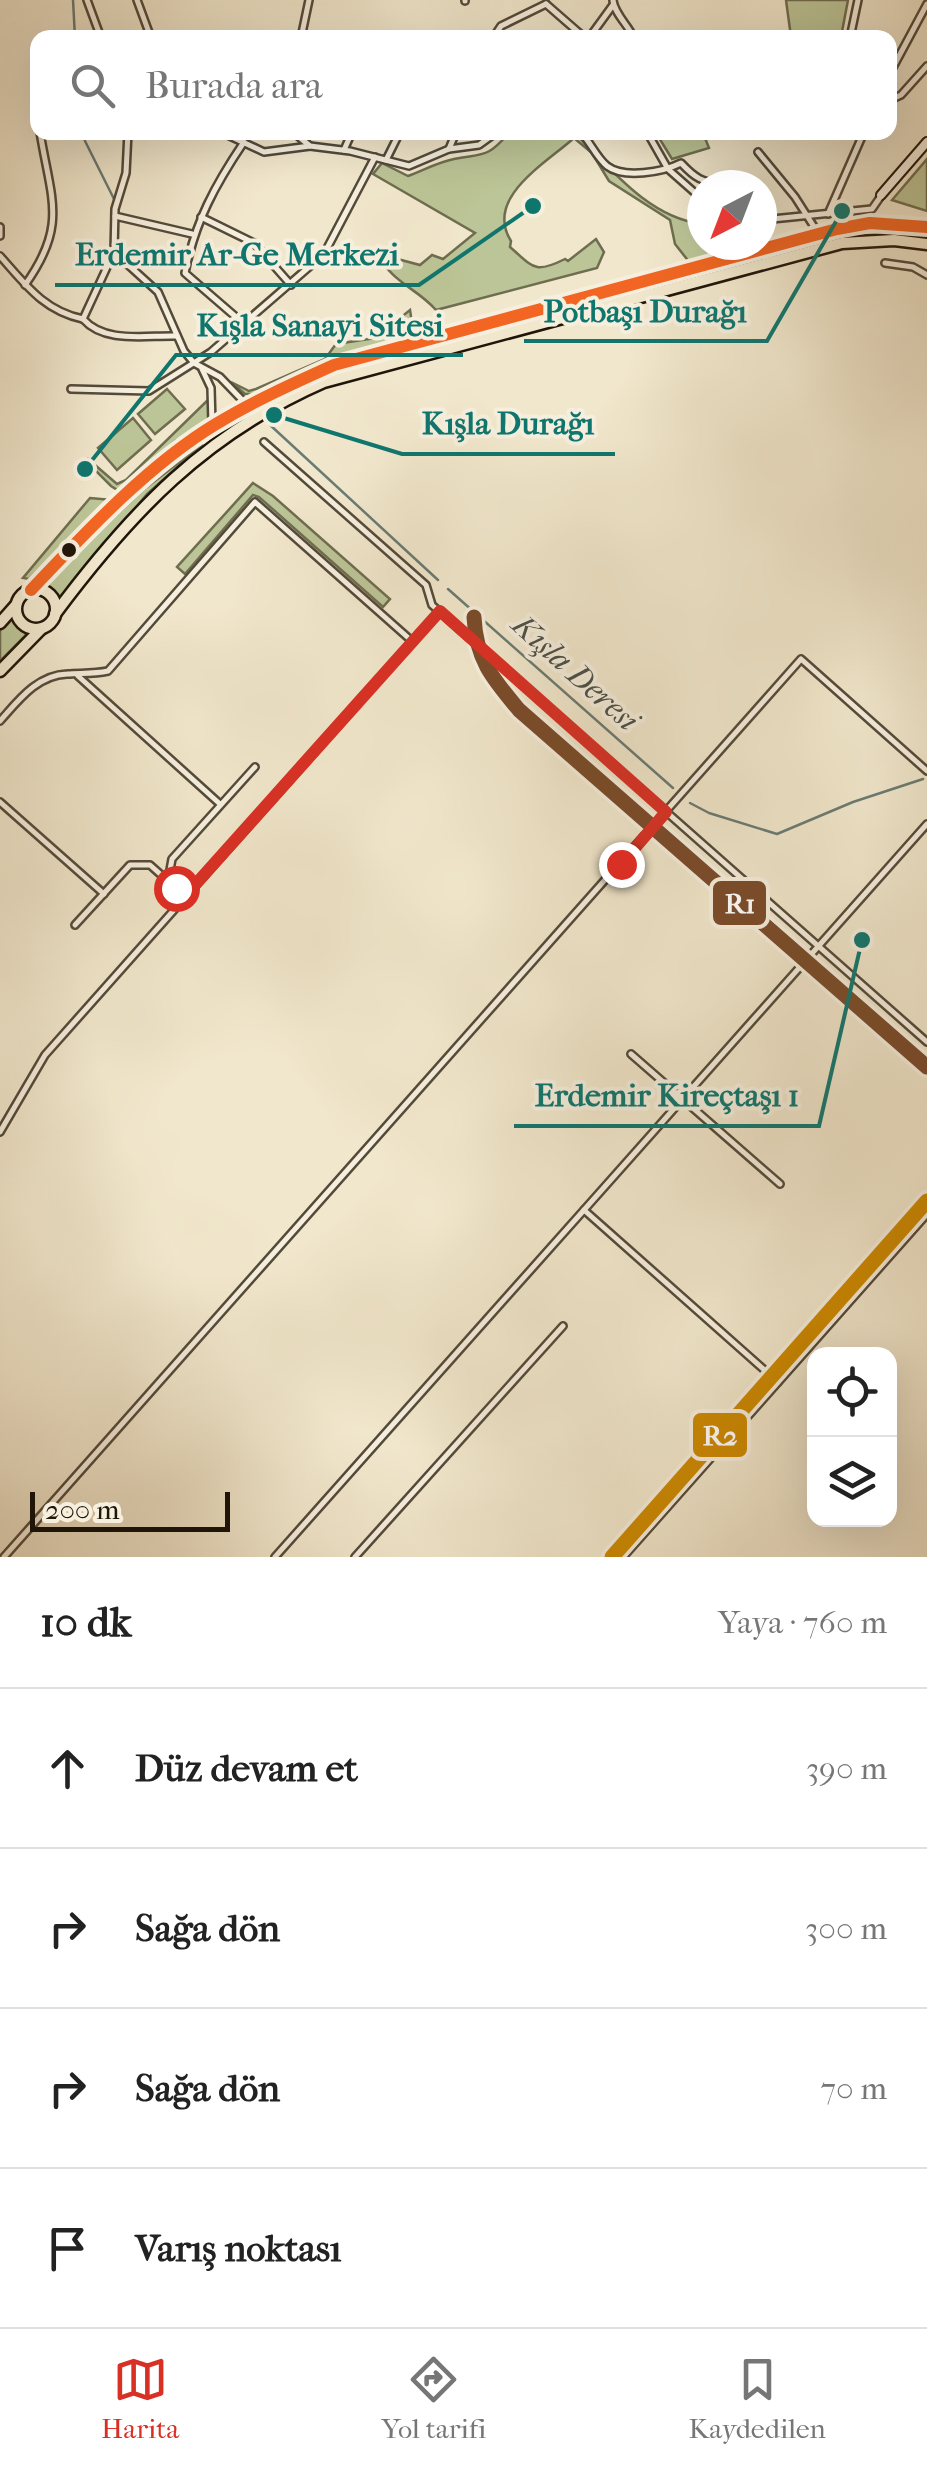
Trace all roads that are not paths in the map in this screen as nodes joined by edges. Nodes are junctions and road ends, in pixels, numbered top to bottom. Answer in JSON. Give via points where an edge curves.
{"nodes":[{"id":1,"x":87,"y":0,"type":"edge"},
{"id":2,"x":137,"y":0,"type":"edge"},
{"id":3,"x":309,"y":0,"type":"edge"},
{"id":4,"x":858,"y":0,"type":"edge"},
{"id":5,"x":548,"y":2,"type":"edge"},
{"id":6,"x":613,"y":2,"type":"edge"},
{"id":7,"x":927,"y":4,"type":"edge"},
{"id":8,"x":98,"y":30,"type":"edge"},
{"id":9,"x":148,"y":30,"type":"edge"},
{"id":10,"x":303,"y":30,"type":"edge"},
{"id":11,"x":498,"y":30,"type":"edge"},
{"id":12,"x":578,"y":30,"type":"edge"},
{"id":13,"x":593,"y":30,"type":"edge"},
{"id":14,"x":629,"y":30,"type":"edge"},
{"id":15,"x":852,"y":30,"type":"edge"},
{"id":16,"x":897,"y":61,"type":"edge"},
{"id":17,"x":927,"y":66,"type":"edge"},
{"id":18,"x":897,"y":96,"type":"edge"},
{"id":19,"x":41,"y":140,"type":"edge"},
{"id":20,"x":128,"y":140,"type":"edge"},
{"id":21,"x":239,"y":140,"type":"edge"},
{"id":22,"x":303,"y":140,"type":"edge"},
{"id":23,"x":348,"y":140,"type":"edge"},
{"id":24,"x":396,"y":140,"type":"edge"},
{"id":25,"x":453,"y":140,"type":"edge"},
{"id":26,"x":486,"y":140,"type":"edge"},
{"id":27,"x":587,"y":140,"type":"edge"},
{"id":28,"x":652,"y":140,"type":"edge"},
{"id":29,"x":860,"y":140,"type":"edge"},
{"id":30,"x":244,"y":142,"type":"junction"},
{"id":31,"x":927,"y":142,"type":"edge"},
{"id":32,"x":310,"y":146,"type":"junction"},
{"id":33,"x":449,"y":149,"type":"junction"},
{"id":34,"x":344,"y":150,"type":"junction"},
{"id":35,"x":758,"y":152,"type":"dead end"},
{"id":36,"x":375,"y":157,"type":"junction"},
{"id":37,"x":386,"y":160,"type":"junction"},
{"id":38,"x":668,"y":169,"type":"junction"},
{"id":39,"x":687,"y":170,"type":"edge"},
{"id":40,"x":687,"y":186,"type":"edge"},
{"id":41,"x":881,"y":195,"type":"joint"},
{"id":42,"x":871,"y":209,"type":"junction"},
{"id":43,"x":828,"y":214,"type":"junction"},
{"id":44,"x":807,"y":215,"type":"junction"},
{"id":45,"x":115,"y":216,"type":"junction"},
{"id":46,"x":202,"y":218,"type":"junction"},
{"id":47,"x":777,"y":218,"type":"edge"},
{"id":48,"x":874,"y":223,"type":"junction"},
{"id":49,"x":0,"y":227,"type":"edge"},
{"id":50,"x":927,"y":227,"type":"edge"},
{"id":51,"x":192,"y":234,"type":"junction"},
{"id":52,"x":818,"y":234,"type":"junction"},
{"id":53,"x":0,"y":236,"type":"edge"},
{"id":54,"x":873,"y":239,"type":"junction"},
{"id":55,"x":927,"y":244,"type":"edge"},
{"id":56,"x":114,"y":252,"type":"junction"},
{"id":57,"x":0,"y":256,"type":"edge"},
{"id":58,"x":885,"y":263,"type":"dead end"},
{"id":59,"x":927,"y":275,"type":"edge"},
{"id":60,"x":25,"y":285,"type":"junction"},
{"id":61,"x":291,"y":286,"type":"junction"},
{"id":62,"x":82,"y":318,"type":"junction"},
{"id":63,"x":244,"y":324,"type":"junction"},
{"id":64,"x":178,"y":336,"type":"junction"},
{"id":65,"x":194,"y":363,"type":"junction"},
{"id":66,"x":202,"y":369,"type":"junction"},
{"id":67,"x":72,"y":389,"type":"dead end"},
{"id":68,"x":247,"y":406,"type":"junction"},
{"id":69,"x":212,"y":426,"type":"junction"},
{"id":70,"x":264,"y":442,"type":"dead end"},
{"id":71,"x":31,"y":590,"type":"junction"},
{"id":72,"x":16,"y":605,"type":"junction"},
{"id":73,"x":440,"y":611,"type":"junction"},
{"id":74,"x":55,"y":614,"type":"junction"},
{"id":75,"x":0,"y":623,"type":"edge"},
{"id":76,"x":42,"y":628,"type":"junction"},
{"id":77,"x":413,"y":642,"type":"junction"},
{"id":78,"x":0,"y":670,"type":"edge"},
{"id":79,"x":76,"y":674,"type":"junction"},
{"id":80,"x":0,"y":722,"type":"edge"},
{"id":81,"x":255,"y":767,"type":"dead end"},
{"id":82,"x":925,"y":767,"type":"edge"},
{"id":83,"x":0,"y":802,"type":"edge"},
{"id":84,"x":220,"y":804,"type":"junction"},
{"id":85,"x":666,"y":812,"type":"junction"},
{"id":86,"x":927,"y":824,"type":"edge"},
{"id":87,"x":168,"y":881,"type":"junction"},
{"id":88,"x":104,"y":894,"type":"junction"},
{"id":89,"x":185,"y":896,"type":"junction"},
{"id":90,"x":75,"y":925,"type":"dead end"},
{"id":91,"x":818,"y":945,"type":"junction"},
{"id":92,"x":927,"y":1042,"type":"edge"},
{"id":93,"x":631,"y":1054,"type":"dead end"},
{"id":94,"x":682,"y":1098,"type":"junction"},
{"id":95,"x":0,"y":1132,"type":"edge"},
{"id":96,"x":780,"y":1184,"type":"dead end"},
{"id":97,"x":584,"y":1210,"type":"junction"},
{"id":98,"x":927,"y":1214,"type":"edge"},
{"id":99,"x":563,"y":1326,"type":"dead end"},
{"id":100,"x":778,"y":1382,"type":"junction"},
{"id":101,"x":4,"y":1557,"type":"edge"},
{"id":102,"x":275,"y":1557,"type":"edge"},
{"id":103,"x":355,"y":1557,"type":"edge"},
{"id":104,"x":623,"y":1557,"type":"edge"}],
"edges":[{"from":1,"to":8,"type":"street"},
{"from":2,"to":9,"type":"street"},
{"from":3,"to":10,"type":"street"},
{"from":4,"to":15,"type":"street"},
{"from":5,"to":11,"type":"street"},
{"from":5,"to":12,"type":"street"},
{"from":6,"to":13,"type":"street"},
{"from":6,"to":14,"type":"street"},
{"from":7,"to":16,"type":"street"},
{"from":17,"to":18,"type":"street"},
{"from":19,"to":60,"type":"street","via":[[54,216],[45,256]]},
{"from":20,"to":45,"type":"street"},
{"from":21,"to":30,"type":"street"},
{"from":22,"to":32,"type":"street"},
{"from":23,"to":34,"type":"street"},
{"from":24,"to":37,"type":"street"},
{"from":25,"to":33,"type":"street"},
{"from":26,"to":33,"type":"street"},
{"from":27,"to":38,"type":"street","via":[[608,167]]},
{"from":28,"to":38,"type":"street"},
{"from":29,"to":43,"type":"street"},
{"from":30,"to":32,"type":"street","via":[[264,152]]},
{"from":30,"to":46,"type":"street"},
{"from":31,"to":41,"type":"street"},
{"from":32,"to":34,"type":"street"},
{"from":33,"to":37,"type":"street","via":[[409,166]]},
{"from":34,"to":36,"type":"street"},
{"from":35,"to":44,"type":"street"},
{"from":36,"to":37,"type":"street"},
{"from":36,"to":61,"type":"street","via":[[324,254]]},
{"from":38,"to":39,"type":"street","via":[[680,163]]},
{"from":38,"to":40,"type":"street"},
{"from":41,"to":42,"type":"street"},
{"from":42,"to":43,"type":"street"},
{"from":42,"to":48,"type":"street"},
{"from":43,"to":44,"type":"street"},
{"from":44,"to":47,"type":"street"},
{"from":44,"to":52,"type":"street"},
{"from":45,"to":51,"type":"street"},
{"from":45,"to":56,"type":"street"},
{"from":46,"to":51,"type":"street"},
{"from":46,"to":61,"type":"street","via":[[254,243]]},
{"from":48,"to":50,"type":"highway"},
{"from":48,"to":52,"type":"highway"},
{"from":48,"to":54,"type":"highway"},
{"from":49,"to":53,"type":"street"},
{"from":51,"to":63,"type":"street","via":[[185,273]]},
{"from":52,"to":68,"type":"highway","via":[[383,350]]},
{"from":54,"to":55,"type":"highway"},
{"from":54,"to":74,"type":"highway","via":[[365,370],[290,397],[175,475],[104,548]]},
{"from":56,"to":62,"type":"street"},
{"from":56,"to":64,"type":"street","via":[[158,292]]},
{"from":57,"to":60,"type":"street"},
{"from":58,"to":59,"type":"street"},
{"from":60,"to":62,"type":"street","via":[[62,314]]},
{"from":61,"to":63,"type":"street"},
{"from":62,"to":64,"type":"street","via":[[92,330],[110,335]]},
{"from":63,"to":65,"type":"street"},
{"from":64,"to":65,"type":"street"},
{"from":65,"to":66,"type":"street"},
{"from":65,"to":67,"type":"street","via":[[149,391]]},
{"from":66,"to":68,"type":"street","via":[[220,377]]},
{"from":66,"to":69,"type":"street","via":[[211,388]]},
{"from":68,"to":69,"type":"highway"},
{"from":69,"to":71,"type":"highway","via":[[123,499]]},
{"from":70,"to":73,"type":"street","via":[[426,585]]},
{"from":71,"to":72,"type":"highway"},
{"from":71,"to":74,"type":"highway","via":[[50,595]]},
{"from":72,"to":75,"type":"highway"},
{"from":72,"to":76,"type":"highway","via":[[25,626]]},
{"from":73,"to":77,"type":"street"},
{"from":73,"to":85,"type":"street"},
{"from":74,"to":76,"type":"highway"},
{"from":76,"to":78,"type":"highway"},
{"from":77,"to":79,"type":"street","via":[[256,502],[108,671]]},
{"from":77,"to":89,"type":"street"},
{"from":79,"to":80,"type":"street","via":[[45,679]]},
{"from":79,"to":84,"type":"street"},
{"from":81,"to":84,"type":"street"},
{"from":82,"to":85,"type":"street","via":[[801,659]]},
{"from":83,"to":88,"type":"street"},
{"from":84,"to":87,"type":"street","via":[[172,859]]},
{"from":85,"to":91,"type":"street"},
{"from":85,"to":101,"type":"street"},
{"from":86,"to":91,"type":"street"},
{"from":87,"to":88,"type":"street","via":[[150,865],[130,865]]},
{"from":87,"to":89,"type":"street"},
{"from":88,"to":90,"type":"street"},
{"from":89,"to":95,"type":"street","via":[[45,1055]]},
{"from":91,"to":92,"type":"street"},
{"from":91,"to":94,"type":"street"},
{"from":93,"to":94,"type":"street"},
{"from":94,"to":96,"type":"street"},
{"from":94,"to":97,"type":"street"},
{"from":97,"to":100,"type":"street"},
{"from":97,"to":102,"type":"street"},
{"from":98,"to":100,"type":"street"},
{"from":99,"to":103,"type":"street"},
{"from":100,"to":104,"type":"street"}]}
